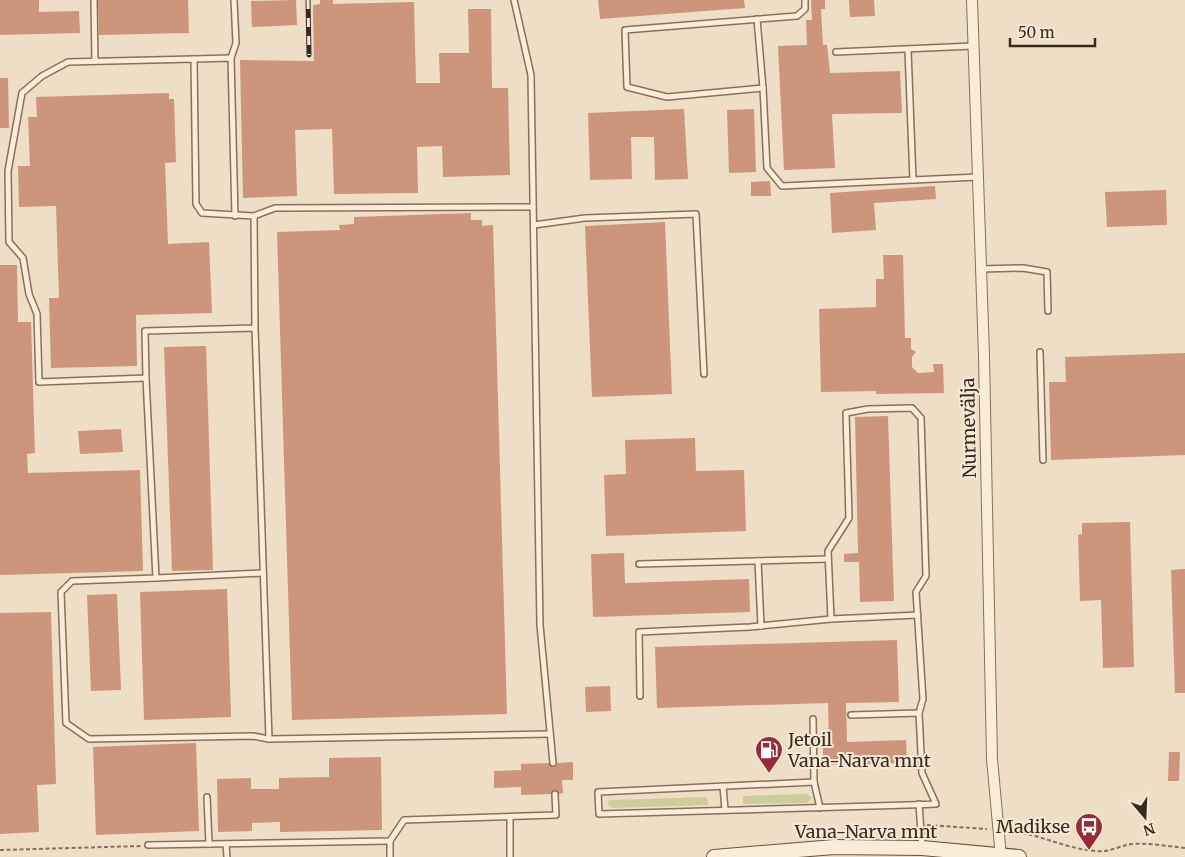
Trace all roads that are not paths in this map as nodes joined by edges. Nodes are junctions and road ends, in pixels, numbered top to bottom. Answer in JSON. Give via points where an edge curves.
{"nodes":[{"id":1,"x":94,"y":0,"type":"edge"},
{"id":2,"x":234,"y":0,"type":"edge"},
{"id":3,"x":514,"y":0,"type":"edge"},
{"id":4,"x":805,"y":0,"type":"edge"},
{"id":5,"x":972,"y":0,"type":"edge"},
{"id":6,"x":757,"y":19,"type":"junction"},
{"id":7,"x":974,"y":46,"type":"junction"},
{"id":8,"x":908,"y":50,"type":"junction"},
{"id":9,"x":836,"y":52,"type":"dead end"},
{"id":10,"x":231,"y":58,"type":"junction"},
{"id":11,"x":194,"y":59,"type":"junction"},
{"id":12,"x":95,"y":61,"type":"junction"},
{"id":13,"x":763,"y":88,"type":"junction"},
{"id":14,"x":978,"y":177,"type":"junction"},
{"id":15,"x":913,"y":180,"type":"junction"},
{"id":16,"x":534,"y":207,"type":"junction"},
{"id":17,"x":235,"y":216,"type":"junction"},
{"id":18,"x":254,"y":216,"type":"junction"},
{"id":19,"x":534,"y":225,"type":"junction"},
{"id":20,"x":981,"y":269,"type":"junction"},
{"id":21,"x":1048,"y":311,"type":"dead end"},
{"id":22,"x":255,"y":328,"type":"junction"},
{"id":23,"x":1040,"y":352,"type":"dead end"},
{"id":24,"x":704,"y":374,"type":"dead end"},
{"id":25,"x":146,"y":378,"type":"junction"},
{"id":26,"x":1043,"y":460,"type":"dead end"},
{"id":27,"x":828,"y":559,"type":"junction"},
{"id":28,"x":758,"y":560,"type":"junction"},
{"id":29,"x":639,"y":564,"type":"dead end"},
{"id":30,"x":263,"y":573,"type":"junction"},
{"id":31,"x":156,"y":578,"type":"junction"},
{"id":32,"x":918,"y":615,"type":"junction"},
{"id":33,"x":830,"y":619,"type":"junction"},
{"id":34,"x":761,"y":626,"type":"junction"},
{"id":35,"x":640,"y":696,"type":"dead end"},
{"id":36,"x":919,"y":713,"type":"junction"},
{"id":37,"x":850,"y":715,"type":"dead end"},
{"id":38,"x":812,"y":719,"type":"dead end"},
{"id":39,"x":550,"y":734,"type":"junction"},
{"id":40,"x":269,"y":739,"type":"junction"},
{"id":41,"x":553,"y":763,"type":"dead end"},
{"id":42,"x":814,"y":782,"type":"junction"},
{"id":43,"x":723,"y":786,"type":"junction"},
{"id":44,"x":555,"y":794,"type":"dead end"},
{"id":45,"x":207,"y":798,"type":"dead end"},
{"id":46,"x":919,"y":804,"type":"junction"},
{"id":47,"x":820,"y":808,"type":"junction"},
{"id":48,"x":725,"y":810,"type":"junction"},
{"id":49,"x":510,"y":817,"type":"junction"},
{"id":50,"x":390,"y":841,"type":"junction"},
{"id":51,"x":208,"y":844,"type":"junction"},
{"id":52,"x":226,"y":844,"type":"junction"},
{"id":53,"x":148,"y":845,"type":"road end"},
{"id":54,"x":922,"y":848,"type":"junction"},
{"id":55,"x":750,"y":855,"type":"edge"},
{"id":56,"x":1001,"y":856,"type":"edge"},
{"id":57,"x":227,"y":857,"type":"edge"},
{"id":58,"x":390,"y":857,"type":"edge"},
{"id":59,"x":510,"y":857,"type":"edge"},
{"id":60,"x":714,"y":857,"type":"edge"},
{"id":61,"x":1019,"y":857,"type":"edge"}],
"edges":[{"from":1,"to":12,"type":"lane"},
{"from":2,"to":10,"type":"lane","via":[[236,43]]},
{"from":3,"to":16,"type":"lane","via":[[531,74]]},
{"from":4,"to":6,"type":"lane","via":[[805,9],[797,16]]},
{"from":5,"to":7,"type":"street","name":"Nurmevälja"},
{"from":6,"to":13,"type":"lane"},
{"from":6,"to":13,"type":"lane","via":[[625,30],[627,87],[667,97]]},
{"from":7,"to":8,"type":"lane"},
{"from":7,"to":14,"type":"street","name":"Nurmevälja"},
{"from":8,"to":9,"type":"lane"},
{"from":8,"to":15,"type":"lane"},
{"from":10,"to":11,"type":"lane"},
{"from":10,"to":17,"type":"lane"},
{"from":11,"to":12,"type":"lane"},
{"from":11,"to":17,"type":"lane","via":[[196,204],[202,213]]},
{"from":12,"to":25,"type":"lane","via":[[68,62],[42,76],[22,93],[8,171],[9,242],[23,258],[29,294],[37,314],[39,382]]},
{"from":13,"to":15,"type":"lane","via":[[767,168],[782,186]]},
{"from":14,"to":15,"type":"lane"},
{"from":14,"to":20,"type":"street","name":"Nurmevälja"},
{"from":16,"to":18,"type":"lane","via":[[274,208]]},
{"from":16,"to":19,"type":"lane"},
{"from":17,"to":18,"type":"lane"},
{"from":18,"to":22,"type":"lane"},
{"from":19,"to":24,"type":"lane","via":[[584,218],[696,214]]},
{"from":19,"to":39,"type":"lane","via":[[540,625]]},
{"from":20,"to":21,"type":"lane","via":[[1023,268],[1047,272]]},
{"from":20,"to":56,"type":"street","name":"Nurmevälja","via":[[992,759]]},
{"from":22,"to":25,"type":"lane","via":[[145,331]]},
{"from":22,"to":30,"type":"lane"},
{"from":23,"to":26,"type":"lane"},
{"from":25,"to":31,"type":"lane"},
{"from":27,"to":28,"type":"lane"},
{"from":27,"to":32,"type":"lane","via":[[828,551],[849,518],[846,413],[912,408],[921,418],[926,576],[916,592]]},
{"from":27,"to":33,"type":"lane"},
{"from":28,"to":29,"type":"lane"},
{"from":28,"to":34,"type":"lane"},
{"from":30,"to":31,"type":"lane"},
{"from":30,"to":40,"type":"lane"},
{"from":31,"to":40,"type":"lane","via":[[72,581],[61,592],[66,723],[88,739],[253,736]]},
{"from":32,"to":33,"type":"lane"},
{"from":32,"to":36,"type":"lane","via":[[923,699]]},
{"from":33,"to":34,"type":"lane"},
{"from":34,"to":35,"type":"lane","via":[[639,632]]},
{"from":36,"to":37,"type":"lane"},
{"from":36,"to":46,"type":"lane","via":[[922,773],[936,804]]},
{"from":38,"to":42,"type":"lane"},
{"from":39,"to":40,"type":"lane"},
{"from":39,"to":41,"type":"lane"},
{"from":42,"to":43,"type":"lane"},
{"from":42,"to":47,"type":"lane"},
{"from":43,"to":48,"type":"lane"},
{"from":43,"to":48,"type":"lane","via":[[598,792],[599,814]]},
{"from":44,"to":49,"type":"lane","via":[[556,815]]},
{"from":45,"to":51,"type":"lane"},
{"from":46,"to":47,"type":"lane"},
{"from":46,"to":54,"type":"lane"},
{"from":47,"to":48,"type":"lane"},
{"from":49,"to":50,"type":"lane","via":[[404,820]]},
{"from":49,"to":59,"type":"lane"},
{"from":50,"to":52,"type":"lane"},
{"from":50,"to":58,"type":"lane"},
{"from":51,"to":52,"type":"lane"},
{"from":51,"to":53,"type":"lane"},
{"from":52,"to":57,"type":"lane"},
{"from":54,"to":55,"type":"main road","name":"Vana-Narva mnt","via":[[834,847]]},
{"from":54,"to":56,"type":"main road","name":"Vana-Narva mnt"},
{"from":55,"to":60,"type":"main road","name":"Vana-Narva mnt"},
{"from":56,"to":61,"type":"main road","name":"Vana-Narva mnt"}]}
